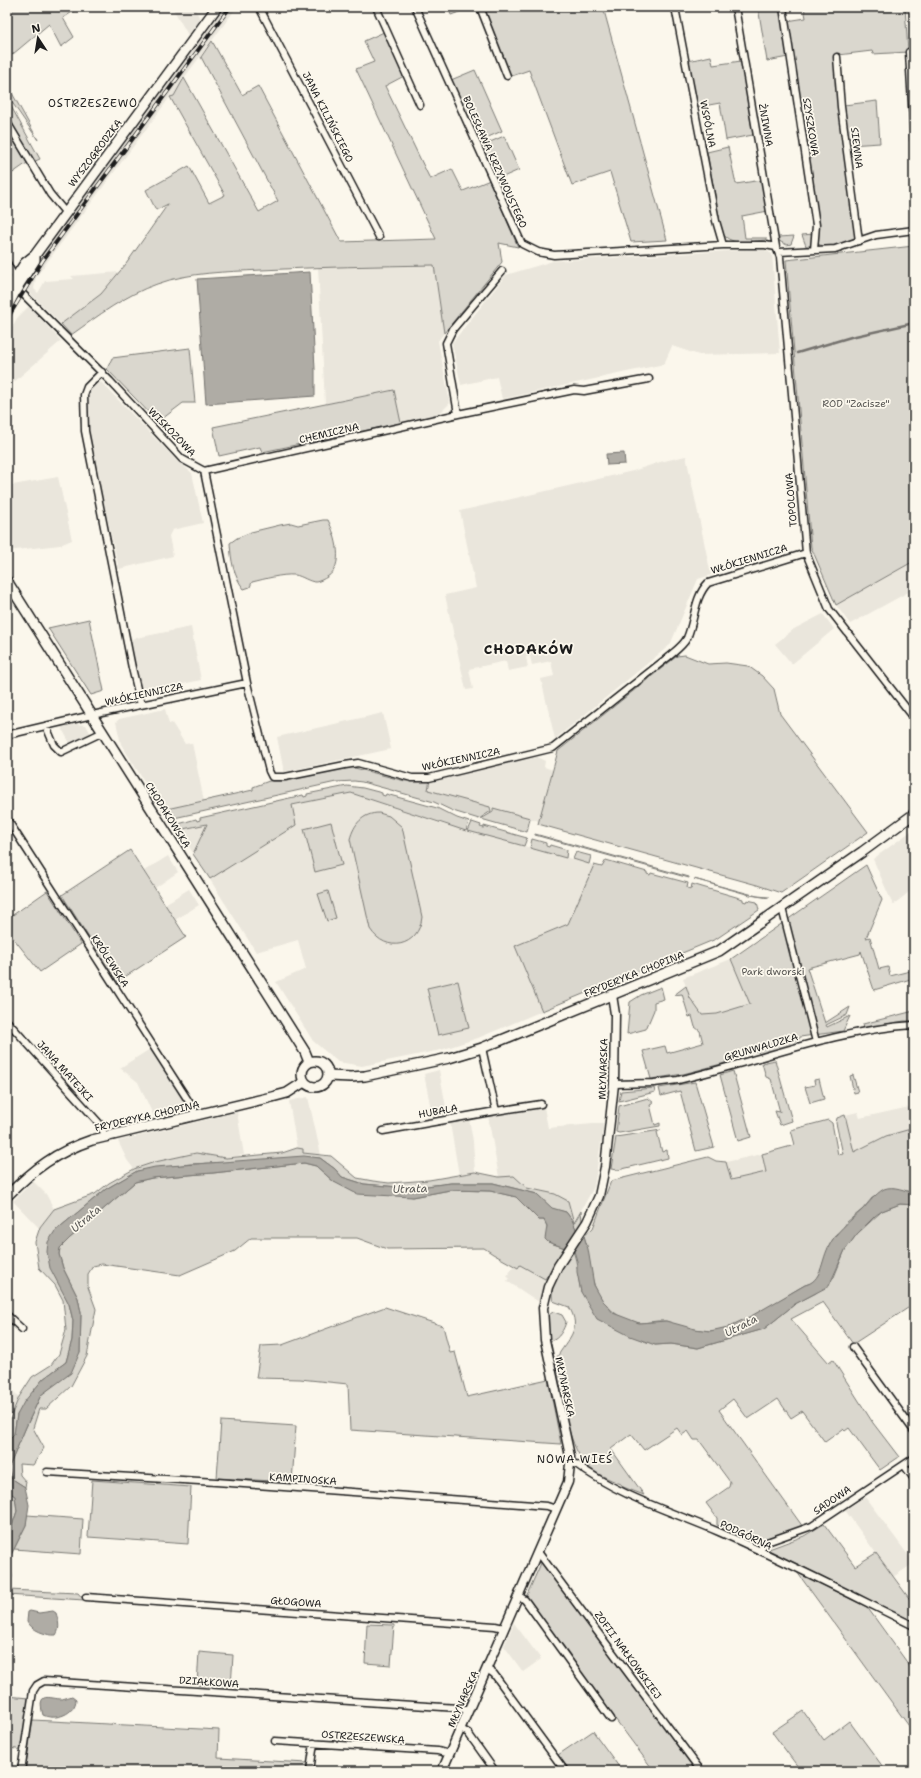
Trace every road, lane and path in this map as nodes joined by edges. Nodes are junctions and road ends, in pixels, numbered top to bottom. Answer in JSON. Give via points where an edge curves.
{"nodes":[{"id":1,"x":217,"y":7,"type":"edge"},
{"id":2,"x":259,"y":7,"type":"edge"},
{"id":3,"x":376,"y":7,"type":"edge"},
{"id":4,"x":414,"y":7,"type":"edge"},
{"id":5,"x":480,"y":7,"type":"edge"},
{"id":6,"x":674,"y":7,"type":"edge"},
{"id":7,"x":735,"y":7,"type":"edge"},
{"id":8,"x":783,"y":7,"type":"edge"},
{"id":9,"x":909,"y":52,"type":"dead end"},
{"id":10,"x":837,"y":57,"type":"dead end"},
{"id":11,"x":507,"y":76,"type":"dead end"},
{"id":12,"x":420,"y":105,"type":"dead end"},
{"id":13,"x":7,"y":122,"type":"edge"},
{"id":14,"x":914,"y":140,"type":"edge"},
{"id":15,"x":65,"y":212,"type":"junction"},
{"id":16,"x":914,"y":230,"type":"edge"},
{"id":17,"x":379,"y":237,"type":"dead end"},
{"id":18,"x":859,"y":241,"type":"junction"},
{"id":19,"x":723,"y":245,"type":"junction"},
{"id":20,"x":778,"y":249,"type":"junction"},
{"id":21,"x":814,"y":250,"type":"junction"},
{"id":22,"x":7,"y":263,"type":"edge"},
{"id":23,"x":502,"y":271,"type":"dead end"},
{"id":24,"x":16,"y":283,"type":"junction"},
{"id":25,"x":7,"y":292,"type":"edge"},
{"id":26,"x":7,"y":308,"type":"edge"},
{"id":27,"x":102,"y":372,"type":"junction"},
{"id":28,"x":649,"y":379,"type":"dead end"},
{"id":29,"x":458,"y":414,"type":"junction"},
{"id":30,"x":204,"y":471,"type":"junction"},
{"id":31,"x":806,"y":552,"type":"junction"},
{"id":32,"x":7,"y":581,"type":"edge"},
{"id":33,"x":247,"y":683,"type":"junction"},
{"id":34,"x":141,"y":705,"type":"junction"},
{"id":35,"x":92,"y":715,"type":"junction"},
{"id":36,"x":914,"y":718,"type":"edge"},
{"id":37,"x":46,"y":726,"type":"junction"},
{"id":38,"x":103,"y":732,"type":"junction"},
{"id":39,"x":7,"y":735,"type":"edge"},
{"id":40,"x":914,"y":814,"type":"edge"},
{"id":41,"x":7,"y":819,"type":"edge"},
{"id":42,"x":782,"y":908,"type":"junction"},
{"id":43,"x":612,"y":995,"type":"junction"},
{"id":44,"x":8,"y":1023,"type":"edge"},
{"id":45,"x":914,"y":1025,"type":"edge"},
{"id":46,"x":816,"y":1042,"type":"junction"},
{"id":47,"x":482,"y":1048,"type":"junction"},
{"id":48,"x":309,"y":1062,"type":"junction"},
{"id":49,"x":328,"y":1076,"type":"junction"},
{"id":50,"x":304,"y":1082,"type":"junction"},
{"id":51,"x":614,"y":1084,"type":"junction"},
{"id":52,"x":541,"y":1104,"type":"dead end"},
{"id":53,"x":496,"y":1111,"type":"junction"},
{"id":54,"x":195,"y":1115,"type":"junction"},
{"id":55,"x":383,"y":1131,"type":"dead end"},
{"id":56,"x":106,"y":1137,"type":"junction"},
{"id":57,"x":7,"y":1196,"type":"edge"},
{"id":58,"x":7,"y":1315,"type":"edge"},
{"id":59,"x":22,"y":1329,"type":"dead end"},
{"id":60,"x":853,"y":1347,"type":"dead end"},
{"id":61,"x":914,"y":1431,"type":"edge"},
{"id":62,"x":914,"y":1458,"type":"edge"},
{"id":63,"x":570,"y":1464,"type":"junction"},
{"id":64,"x":904,"y":1464,"type":"junction"},
{"id":65,"x":47,"y":1472,"type":"dead end"},
{"id":66,"x":914,"y":1479,"type":"edge"},
{"id":67,"x":556,"y":1509,"type":"junction"},
{"id":68,"x":538,"y":1552,"type":"junction"},
{"id":69,"x":760,"y":1552,"type":"junction"},
{"id":70,"x":519,"y":1596,"type":"junction"},
{"id":71,"x":86,"y":1597,"type":"dead end"},
{"id":72,"x":914,"y":1626,"type":"edge"},
{"id":73,"x":504,"y":1628,"type":"junction"},
{"id":74,"x":487,"y":1669,"type":"junction"},
{"id":75,"x":469,"y":1710,"type":"junction"},
{"id":76,"x":611,"y":1719,"type":"dead end"},
{"id":77,"x":461,"y":1729,"type":"junction"},
{"id":78,"x":276,"y":1741,"type":"dead end"},
{"id":79,"x":314,"y":1743,"type":"junction"},
{"id":80,"x":449,"y":1754,"type":"junction"},
{"id":81,"x":21,"y":1771,"type":"edge"},
{"id":82,"x":310,"y":1771,"type":"edge"},
{"id":83,"x":442,"y":1771,"type":"edge"},
{"id":84,"x":495,"y":1771,"type":"edge"},
{"id":85,"x":565,"y":1771,"type":"edge"},
{"id":86,"x":701,"y":1771,"type":"edge"}],
"edges":[{"from":1,"to":15,"type":"main road","name":"WYSZOGRODZKA"},
{"from":2,"to":17,"type":"street","name":"JANA KILIŃSKIEGO"},
{"from":3,"to":12,"type":"street"},
{"from":4,"to":19,"type":"street","name":"BOLESŁAWA KRZYWOUSTEGO","via":[[522,244],[538,252],[554,254]]},
{"from":5,"to":11,"type":"street"},
{"from":6,"to":19,"type":"street","name":"WSPÓLNA","via":[[716,221]]},
{"from":7,"to":20,"type":"street","name":"ŻNIWNA"},
{"from":8,"to":21,"type":"street","name":"SZYSZKOWA","via":[[816,225]]},
{"from":9,"to":14,"type":"street"},
{"from":10,"to":18,"type":"street","name":"SIEWNA"},
{"from":13,"to":15,"type":"street","via":[[50,194]]},
{"from":15,"to":24,"type":"main road","name":"WYSZOGRODZKA","via":[[35,255],[35,260]]},
{"from":16,"to":18,"type":"street","name":"BOLESŁAWA KRZYWOUSTEGO","via":[[880,234]]},
{"from":18,"to":21,"type":"street","name":"BOLESŁAWA KRZYWOUSTEGO","via":[[842,248]]},
{"from":19,"to":20,"type":"street","name":"BOLESŁAWA KRZYWOUSTEGO","via":[[766,245]]},
{"from":20,"to":21,"type":"street","name":"BOLESŁAWA KRZYWOUSTEGO"},
{"from":20,"to":31,"type":"street","name":"TOPOLOWA"},
{"from":22,"to":24,"type":"street","name":"WISKOZOWA"},
{"from":23,"to":29,"type":"street","via":[[453,329],[446,343]]},
{"from":24,"to":25,"type":"main road","name":"WYSZOGRODZKA"},
{"from":24,"to":26,"type":"main road","name":"WYSZOGRODZKA"},
{"from":24,"to":27,"type":"street","name":"WISKOZOWA","via":[[22,294]]},
{"from":27,"to":30,"type":"street","name":"WISKOZOWA","via":[[182,459]]},
{"from":27,"to":34,"type":"street","via":[[87,387],[84,394],[86,442]]},
{"from":28,"to":29,"type":"street","name":"CHEMICZNA","via":[[584,391],[574,390]]},
{"from":29,"to":30,"type":"street","name":"CHEMICZNA"},
{"from":30,"to":33,"type":"street"},
{"from":31,"to":33,"type":"street","name":"WŁÓKIENNICZA","via":[[708,582],[700,595],[682,645],[553,748],[538,753],[429,778],[412,778],[358,763],[275,778],[268,771]]},
{"from":31,"to":36,"type":"street","name":"TOPOLOWA","via":[[829,609]]},
{"from":32,"to":35,"type":"main road","name":"CHODAKOWSKA"},
{"from":33,"to":34,"type":"street","name":"WŁÓKIENNICZA"},
{"from":34,"to":35,"type":"street","name":"WŁÓKIENNICZA"},
{"from":35,"to":37,"type":"street","name":"WŁÓKIENNICZA"},
{"from":35,"to":38,"type":"main road","name":"CHODAKOWSKA"},
{"from":37,"to":38,"type":"street","via":[[54,745],[61,752]]},
{"from":37,"to":39,"type":"street","name":"WŁÓKIENNICZA"},
{"from":38,"to":48,"type":"main road","name":"CHODAKOWSKA","via":[[275,1003]]},
{"from":40,"to":42,"type":"main road","name":"FRYDERYKA CHOPINA"},
{"from":41,"to":54,"type":"street","name":"KRÓLEWSKA","via":[[193,1108]]},
{"from":42,"to":43,"type":"main road","name":"FRYDERYKA CHOPINA","via":[[719,951]]},
{"from":42,"to":46,"type":"street"},
{"from":43,"to":47,"type":"main road","name":"FRYDERYKA CHOPINA"},
{"from":43,"to":51,"type":"street","name":"MŁYNARSKA","via":[[615,1014]]},
{"from":44,"to":56,"type":"street","name":"JANA MATEJKI","via":[[99,1123]]},
{"from":45,"to":46,"type":"street","name":"GRUNWALDZKA"},
{"from":46,"to":51,"type":"street","name":"GRUNWALDZKA","via":[[678,1080]]},
{"from":47,"to":49,"type":"main road","name":"FRYDERYKA CHOPINA","via":[[449,1058],[365,1076]]},
{"from":47,"to":53,"type":"street"},
{"from":48,"to":49,"type":"main road","via":[[316,1061],[322,1064],[327,1069]]},
{"from":48,"to":50,"type":"main road","via":[[302,1071]]},
{"from":49,"to":50,"type":"main road","via":[[324,1084],[318,1087],[309,1086]]},
{"from":50,"to":54,"type":"main road","name":"FRYDERYKA CHOPINA","via":[[294,1090],[272,1098]]},
{"from":51,"to":63,"type":"street","name":"MŁYNARSKA","via":[[605,1167],[599,1196],[582,1231],[563,1257],[548,1287],[543,1308],[544,1340]]},
{"from":52,"to":53,"type":"street","name":"HUBALA"},
{"from":53,"to":55,"type":"street","name":"HUBALA"},
{"from":54,"to":56,"type":"main road","name":"FRYDERYKA CHOPINA"},
{"from":56,"to":57,"type":"main road","name":"FRYDERYKA CHOPINA","via":[[73,1147],[50,1159],[29,1174]]},
{"from":58,"to":59,"type":"street"},
{"from":60,"to":61,"type":"street"},
{"from":62,"to":64,"type":"street","name":"SADOWA"},
{"from":63,"to":67,"type":"street","name":"MŁYNARSKA","via":[[568,1482]]},
{"from":63,"to":69,"type":"street","name":"PODGÓRNA","via":[[576,1464],[630,1496]]},
{"from":64,"to":66,"type":"street"},
{"from":64,"to":69,"type":"street","name":"SADOWA","via":[[812,1526],[767,1542]]},
{"from":65,"to":67,"type":"street","name":"KAMPINOSKA","via":[[547,1506]]},
{"from":67,"to":68,"type":"street","name":"MŁYNARSKA"},
{"from":68,"to":70,"type":"street","name":"MŁYNARSKA"},
{"from":68,"to":86,"type":"street","name":"ZOFII NAŁKOWSKIEJ"},
{"from":69,"to":72,"type":"street","name":"PODGÓRNA"},
{"from":70,"to":73,"type":"street","name":"MŁYNARSKA"},
{"from":70,"to":76,"type":"street","via":[[525,1600]]},
{"from":71,"to":73,"type":"street","name":"GŁOGOWA"},
{"from":73,"to":74,"type":"street","name":"MŁYNARSKA"},
{"from":74,"to":75,"type":"street","name":"MŁYNARSKA"},
{"from":74,"to":85,"type":"street","via":[[494,1674]]},
{"from":75,"to":77,"type":"street","name":"MŁYNARSKA"},
{"from":75,"to":81,"type":"street","name":"DZIAŁKOWA","via":[[44,1681],[33,1691]]},
{"from":77,"to":80,"type":"street","name":"MŁYNARSKA"},
{"from":77,"to":84,"type":"street","via":[[468,1734]]},
{"from":78,"to":79,"type":"street","name":"OSTRZESZEWSKA"},
{"from":79,"to":80,"type":"street","name":"OSTRZESZEWSKA"},
{"from":79,"to":82,"type":"street"},
{"from":80,"to":83,"type":"street","name":"MŁYNARSKA"}]}
